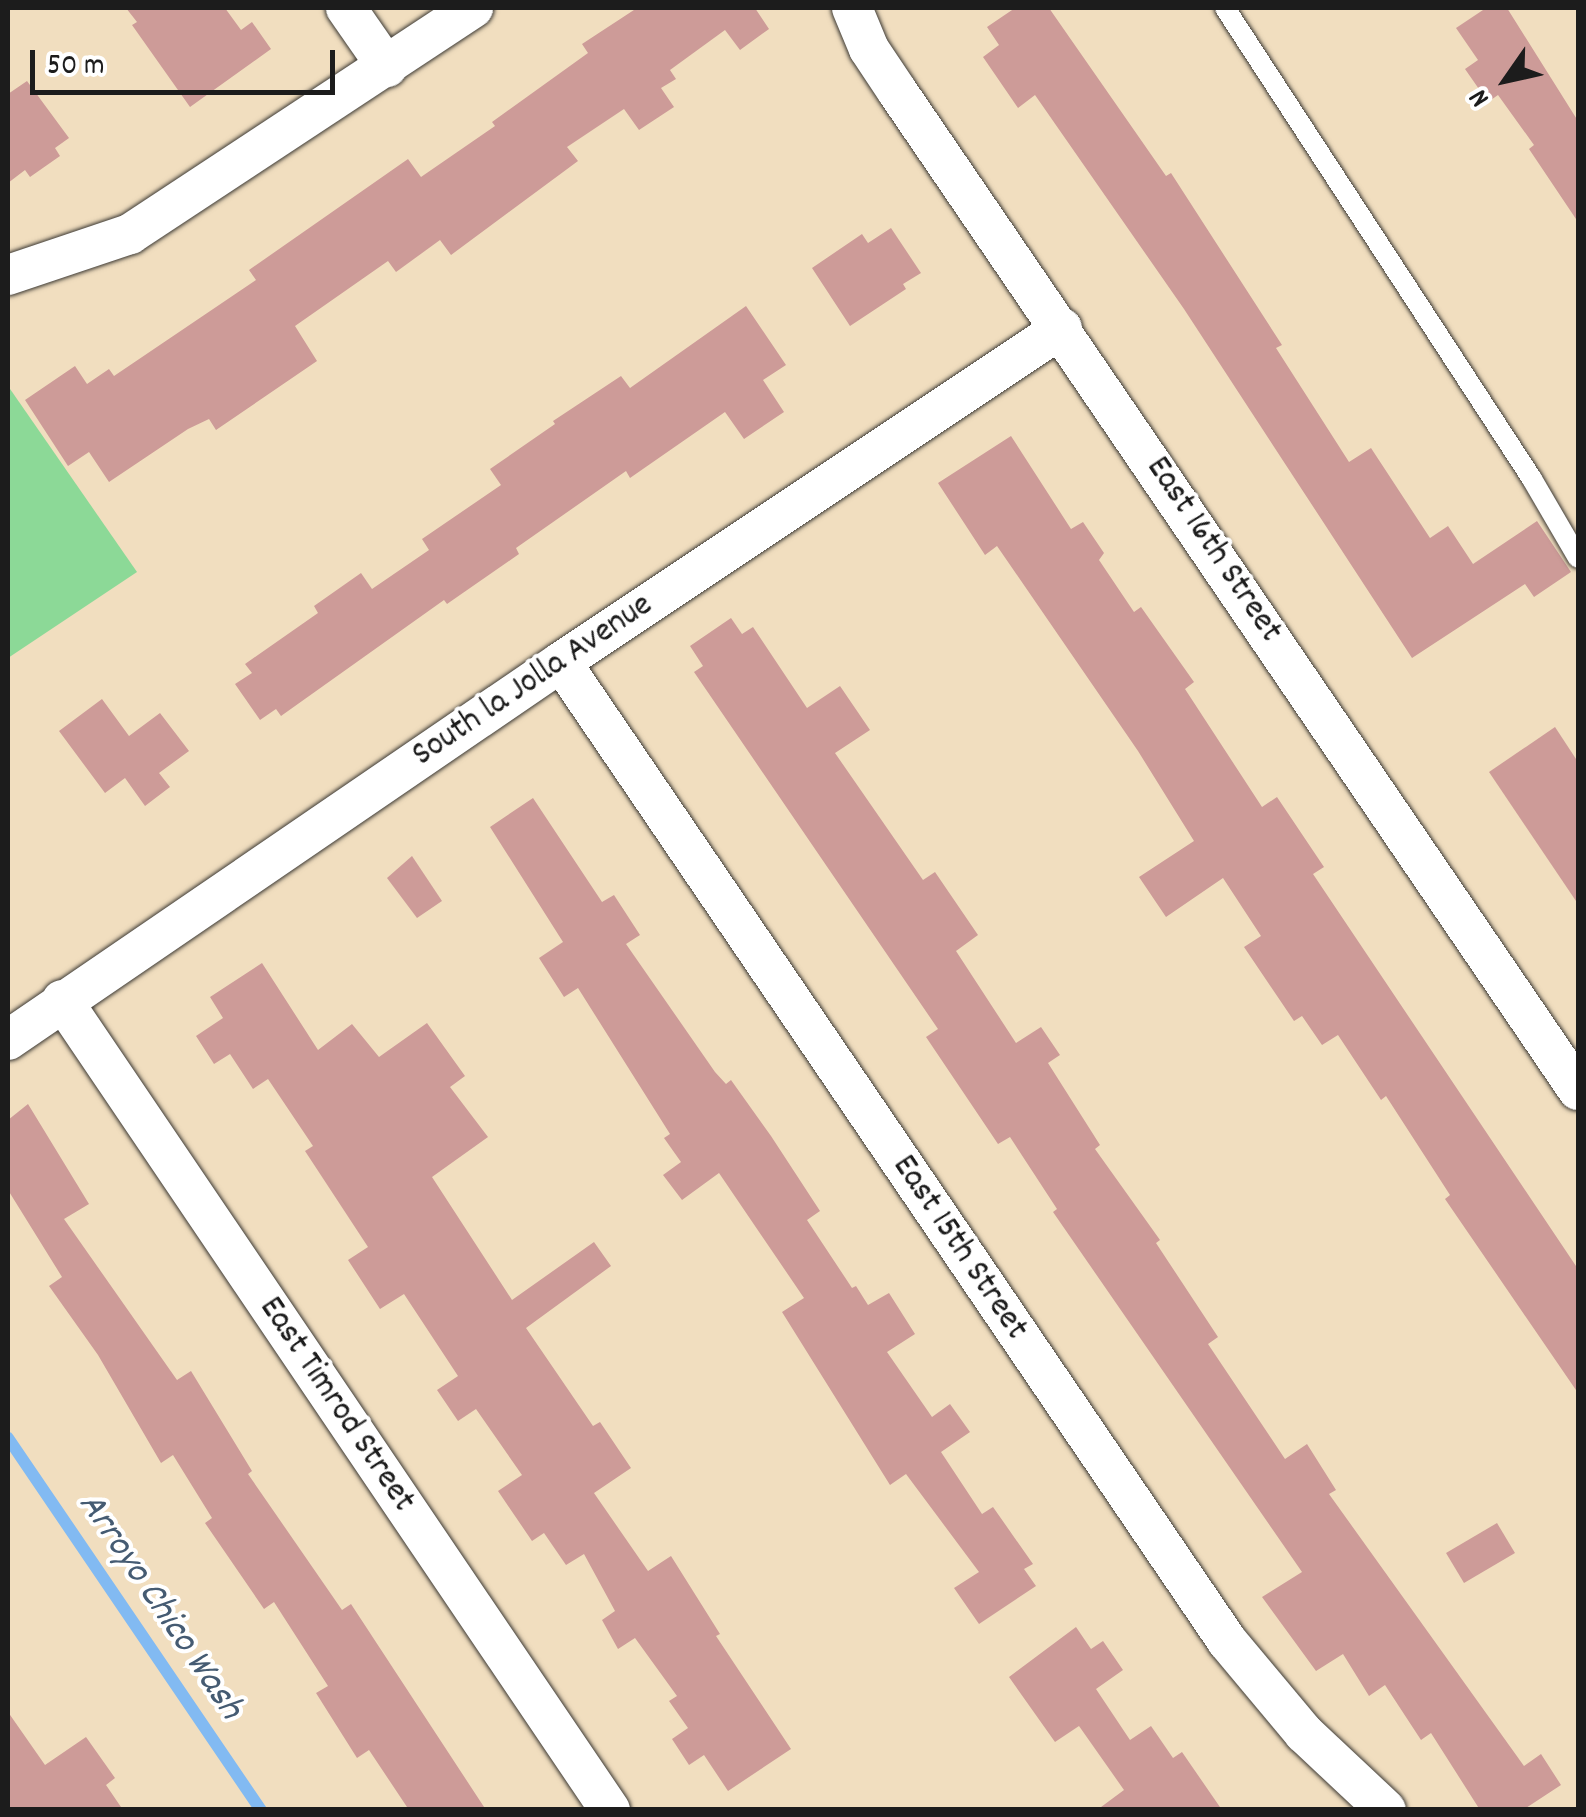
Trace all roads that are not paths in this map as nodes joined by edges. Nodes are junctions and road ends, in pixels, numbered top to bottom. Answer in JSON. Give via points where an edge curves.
{"nodes":[{"id":1,"x":346,"y":8,"type":"edge"},
{"id":2,"x":473,"y":8,"type":"edge"},
{"id":3,"x":852,"y":8,"type":"edge"},
{"id":4,"x":1225,"y":8,"type":"edge"},
{"id":5,"x":387,"y":67,"type":"junction"},
{"id":6,"x":8,"y":275,"type":"edge"},
{"id":7,"x":1062,"y":328,"type":"junction"},
{"id":8,"x":1578,"y":558,"type":"edge"},
{"id":9,"x":561,"y":662,"type":"junction"},
{"id":10,"x":62,"y":1000,"type":"junction"},
{"id":11,"x":8,"y":1040,"type":"edge"},
{"id":12,"x":1578,"y":1090,"type":"edge"},
{"id":13,"x":610,"y":1810,"type":"edge"},
{"id":14,"x":1386,"y":1810,"type":"edge"}],
"edges":[{"from":1,"to":5,"type":"street"},
{"from":2,"to":5,"type":"street"},
{"from":3,"to":7,"type":"street","name":"East 16th Street","via":[[897,92]]},
{"from":4,"to":8,"type":"lane"},
{"from":5,"to":6,"type":"street","via":[[130,234]]},
{"from":7,"to":9,"type":"street","name":"South la Jolla Avenue"},
{"from":7,"to":12,"type":"street","name":"East 16th Street"},
{"from":9,"to":10,"type":"street","name":"South la Jolla Avenue"},
{"from":9,"to":14,"type":"street","name":"East 15th Street","via":[[1226,1641],[1304,1733]]},
{"from":10,"to":11,"type":"street","name":"South la Jolla Avenue"},
{"from":10,"to":13,"type":"street","name":"East Timrod Street"}]}
